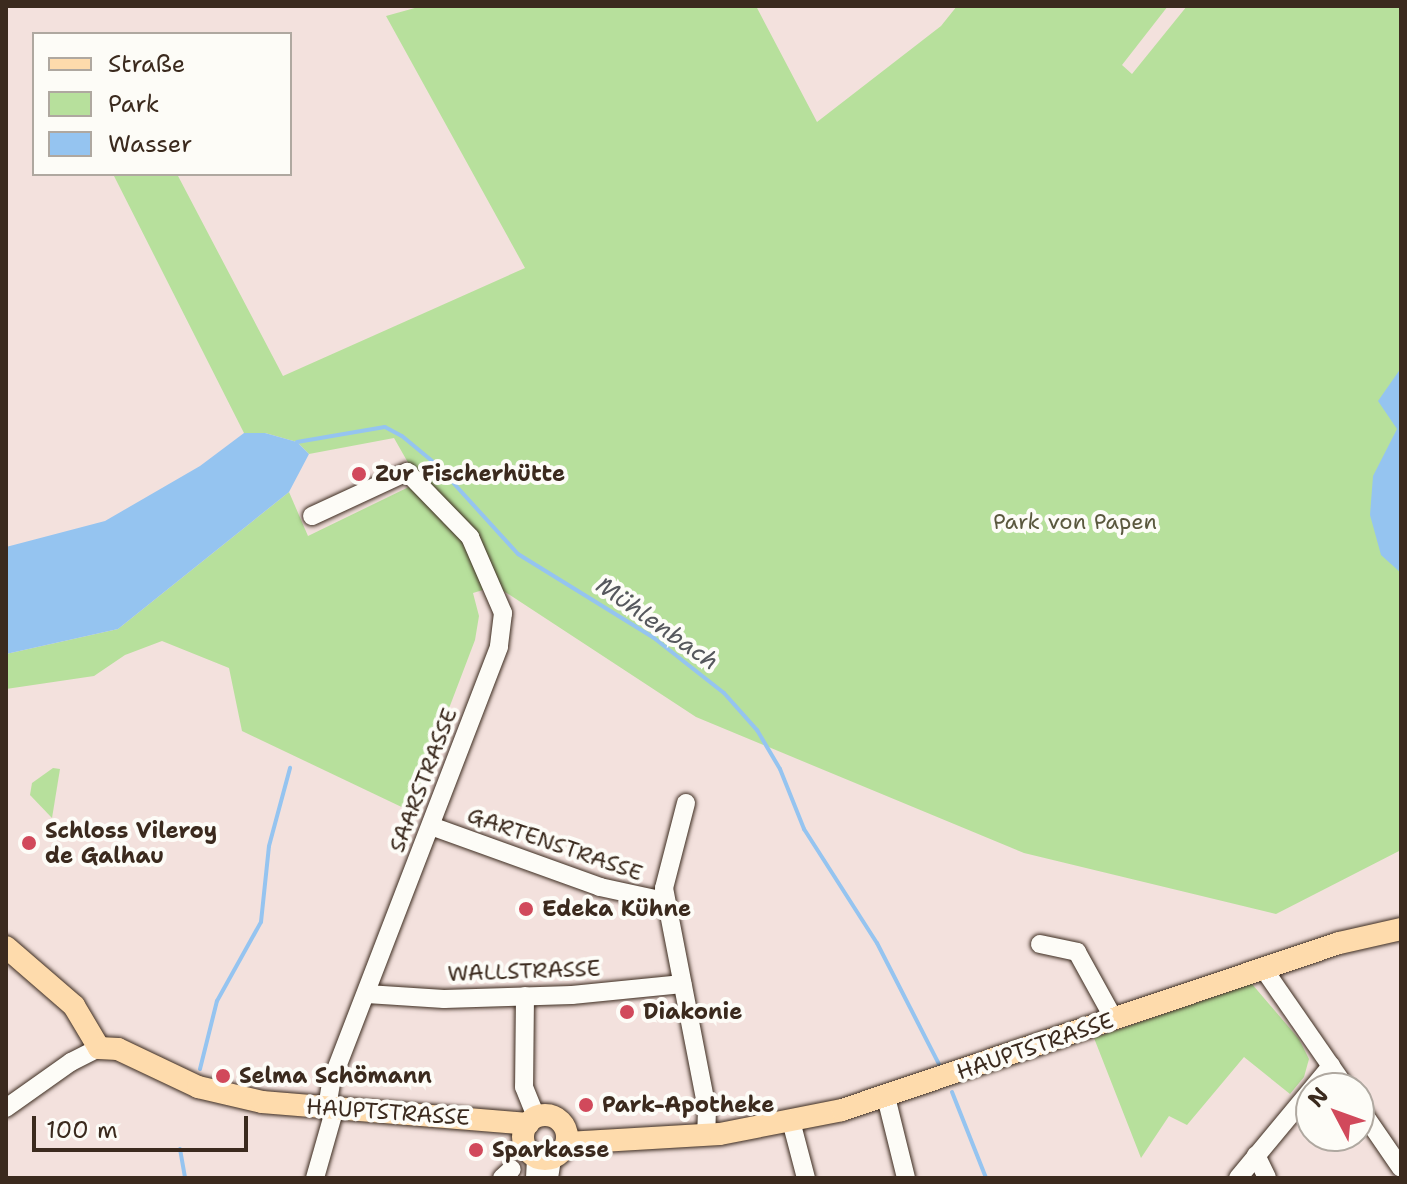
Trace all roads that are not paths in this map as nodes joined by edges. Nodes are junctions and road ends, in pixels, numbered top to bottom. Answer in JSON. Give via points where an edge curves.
{"nodes":[{"id":1,"x":312,"y":516,"type":"dead end"},
{"id":2,"x":686,"y":803,"type":"dead end"},
{"id":3,"x":431,"y":826,"type":"junction"},
{"id":4,"x":665,"y":901,"type":"junction"},
{"id":5,"x":1401,"y":929,"type":"edge"},
{"id":6,"x":1040,"y":944,"type":"dead end"},
{"id":7,"x":6,"y":947,"type":"edge"},
{"id":8,"x":1263,"y":968,"type":"junction"},
{"id":9,"x":682,"y":984,"type":"junction"},
{"id":10,"x":367,"y":994,"type":"junction"},
{"id":11,"x":525,"y":996,"type":"junction"},
{"id":12,"x":1114,"y":1019,"type":"junction"},
{"id":13,"x":99,"y":1048,"type":"junction"},
{"id":14,"x":1331,"y":1066,"type":"junction"},
{"id":15,"x":1335,"y":1072,"type":"edge"},
{"id":16,"x":886,"y":1097,"type":"junction"},
{"id":17,"x":6,"y":1108,"type":"edge"},
{"id":18,"x":331,"y":1108,"type":"junction"},
{"id":19,"x":791,"y":1121,"type":"junction"},
{"id":20,"x":529,"y":1126,"type":"junction"},
{"id":21,"x":1375,"y":1130,"type":"edge"},
{"id":22,"x":706,"y":1135,"type":"junction"},
{"id":23,"x":1256,"y":1155,"type":"junction"},
{"id":24,"x":551,"y":1158,"type":"edge"},
{"id":25,"x":1401,"y":1168,"type":"edge"},
{"id":26,"x":315,"y":1178,"type":"edge"},
{"id":27,"x":806,"y":1178,"type":"edge"},
{"id":28,"x":906,"y":1178,"type":"edge"},
{"id":29,"x":1238,"y":1178,"type":"edge"},
{"id":30,"x":1267,"y":1178,"type":"edge"}],
"edges":[{"from":1,"to":3,"type":"street","name":"SAARSTRASSE","via":[[407,472],[470,537],[503,613],[499,647]]},
{"from":2,"to":4,"type":"street","via":[[665,877]]},
{"from":3,"to":4,"type":"street","name":"GARTENSTRASSE","via":[[600,887]]},
{"from":3,"to":10,"type":"street","name":"SAARSTRASSE"},
{"from":4,"to":9,"type":"street"},
{"from":5,"to":8,"type":"main road","name":"HAUPTSTRASSE"},
{"from":6,"to":12,"type":"street","via":[[1077,952]]},
{"from":7,"to":13,"type":"main road","via":[[74,1006]]},
{"from":8,"to":12,"type":"main road","name":"HAUPTSTRASSE"},
{"from":8,"to":14,"type":"street"},
{"from":9,"to":11,"type":"street","name":"WALLSTRASSE"},
{"from":9,"to":22,"type":"street","via":[[707,1110]]},
{"from":10,"to":11,"type":"street","name":"WALLSTRASSE"},
{"from":10,"to":18,"type":"street","name":"SAARSTRASSE"},
{"from":11,"to":20,"type":"street"},
{"from":12,"to":16,"type":"main road","name":"HAUPTSTRASSE"},
{"from":13,"to":17,"type":"street"},
{"from":13,"to":18,"type":"main road","name":"HAUPTSTRASSE","via":[[118,1049],[191,1085],[262,1102]]},
{"from":14,"to":15,"type":"street"},
{"from":14,"to":23,"type":"street"},
{"from":16,"to":19,"type":"main road","name":"HAUPTSTRASSE"},
{"from":16,"to":28,"type":"street"},
{"from":18,"to":20,"type":"main road","name":"HAUPTSTRASSE"},
{"from":18,"to":26,"type":"street","name":"SAARSTRASSE"},
{"from":19,"to":22,"type":"main road","name":"HAUPTSTRASSE"},
{"from":19,"to":27,"type":"street"},
{"from":20,"to":24,"type":"main road"},
{"from":20,"to":24,"type":"main road","name":"HAUPTSTRASSE","via":[[552,1116]]},
{"from":21,"to":25,"type":"street"},
{"from":22,"to":24,"type":"main road","name":"HAUPTSTRASSE","via":[[664,1138],[634,1131]]},
{"from":23,"to":29,"type":"street"},
{"from":23,"to":30,"type":"street"}]}
